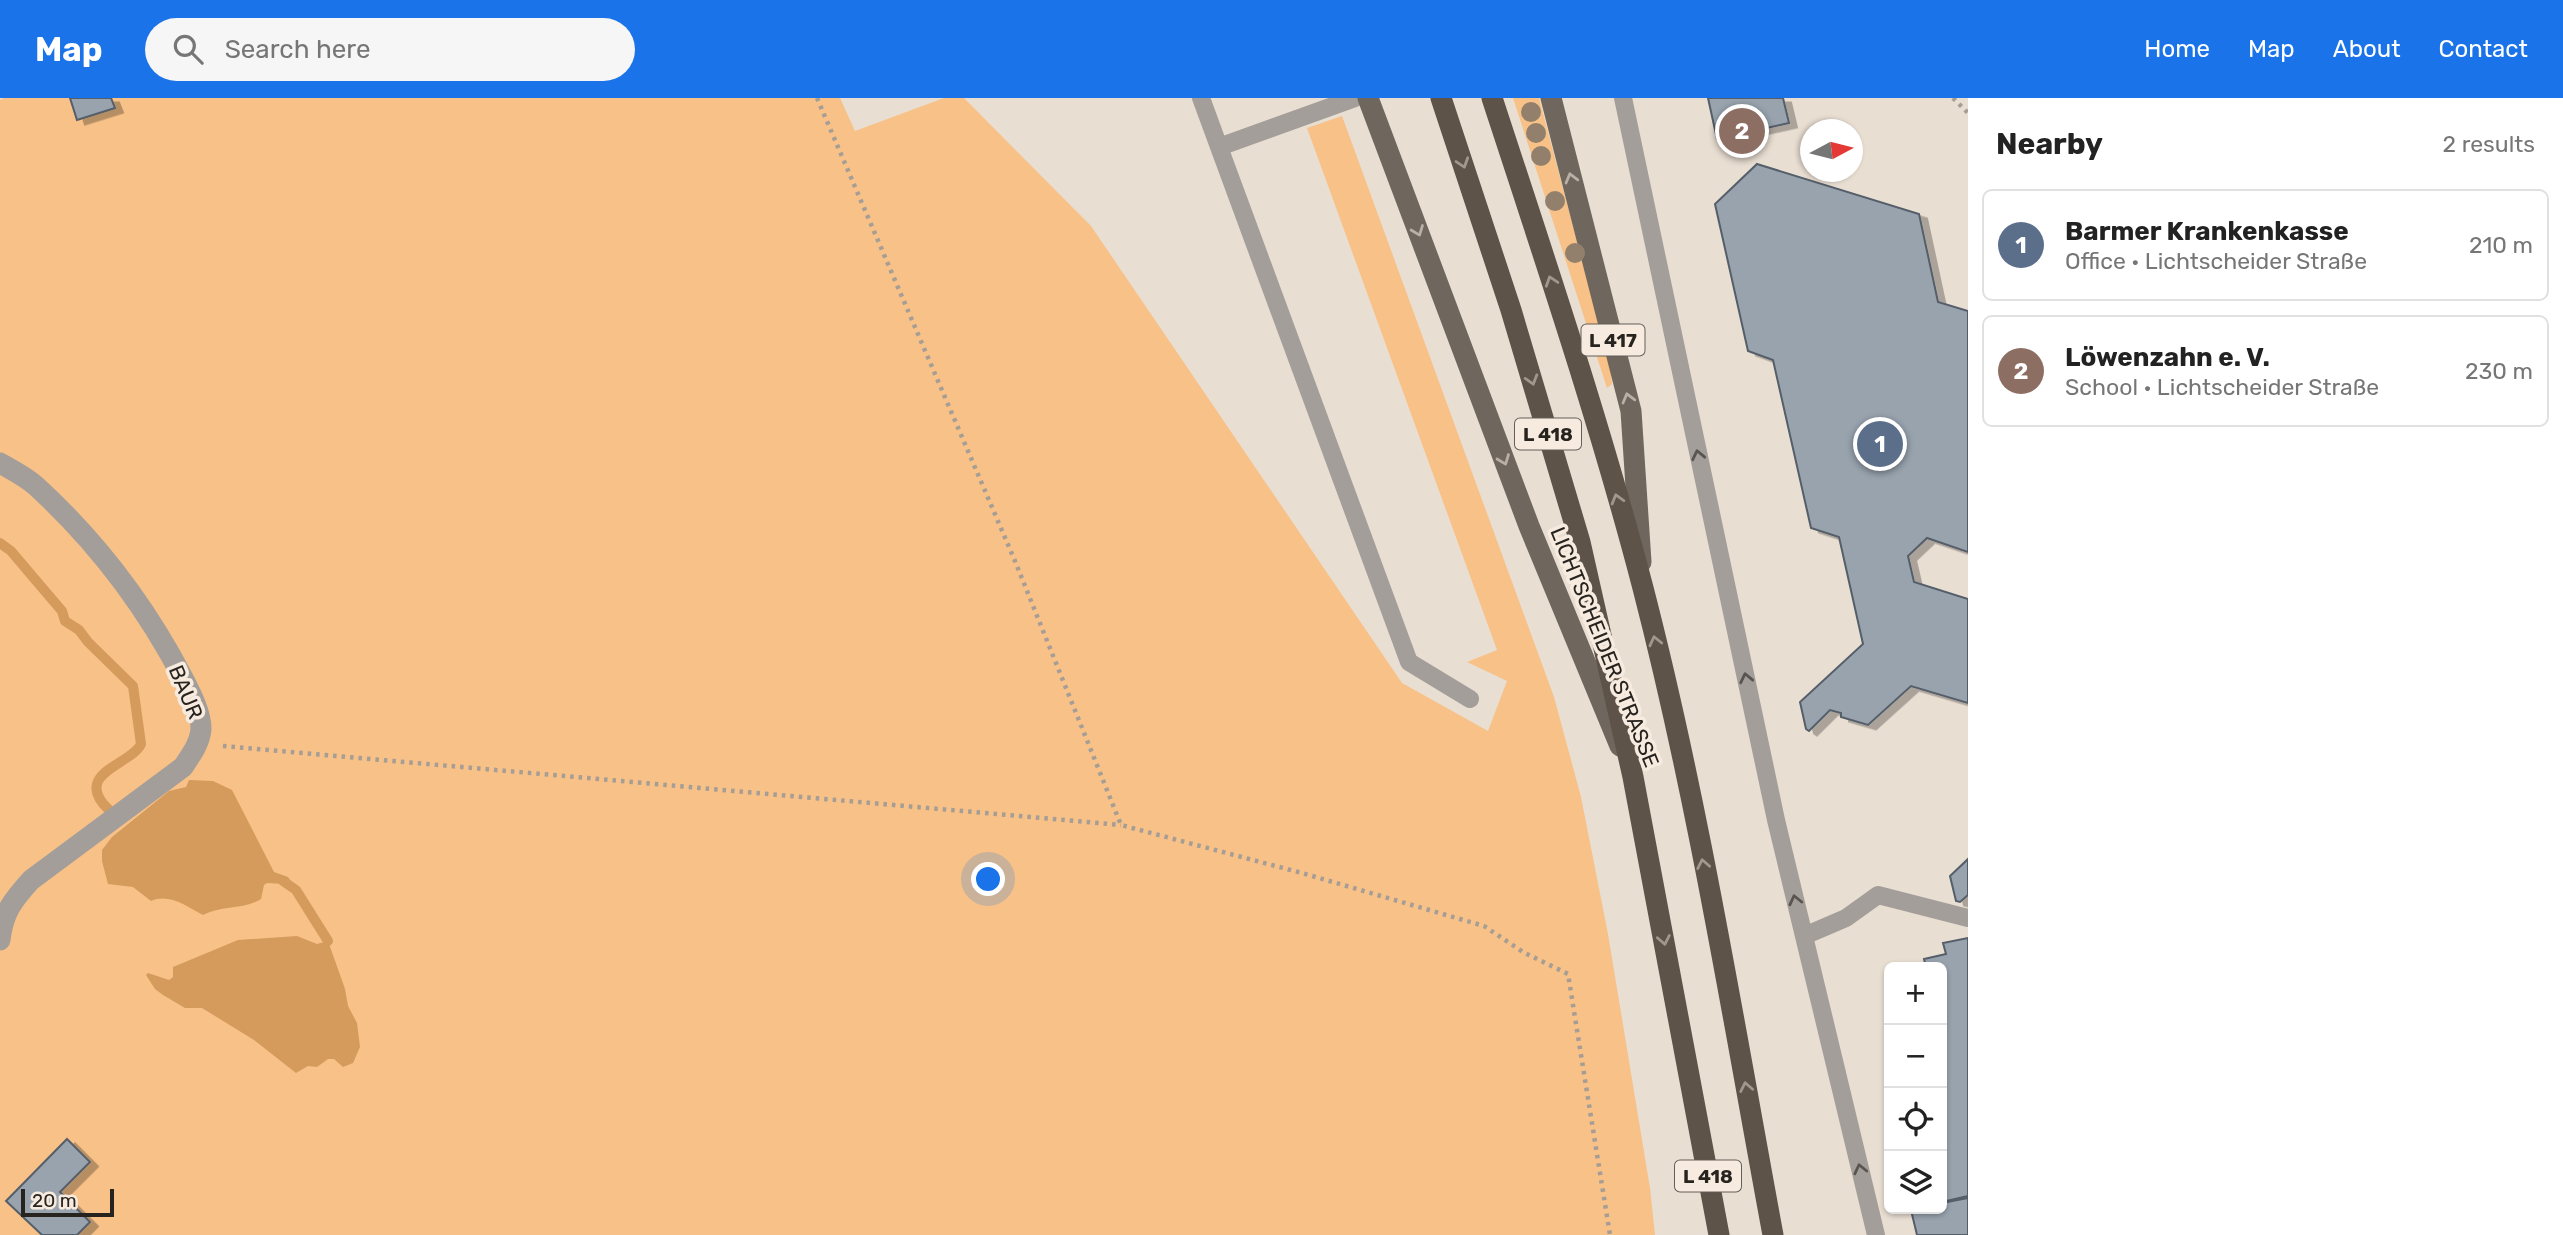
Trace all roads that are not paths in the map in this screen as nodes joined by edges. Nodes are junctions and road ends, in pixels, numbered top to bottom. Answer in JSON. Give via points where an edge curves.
{"nodes":[{"id":1,"x":1201,"y":98,"type":"edge"},
{"id":2,"x":1355,"y":98,"type":"edge"},
{"id":3,"x":1368,"y":98,"type":"edge"},
{"id":4,"x":1441,"y":98,"type":"edge"},
{"id":5,"x":1492,"y":98,"type":"edge"},
{"id":6,"x":1550,"y":98,"type":"edge"},
{"id":7,"x":1623,"y":98,"type":"edge"},
{"id":8,"x":1219,"y":147,"type":"junction"},
{"id":9,"x":0,"y":463,"type":"edge"},
{"id":10,"x":1643,"y":588,"type":"junction"},
{"id":11,"x":1470,"y":699,"type":"dead end"},
{"id":12,"x":1633,"y":777,"type":"junction"},
{"id":13,"x":1968,"y":918,"type":"edge"},
{"id":14,"x":1804,"y":936,"type":"junction"},
{"id":15,"x":0,"y":940,"type":"edge"},
{"id":16,"x":1758,"y":1154,"type":"junction"},
{"id":17,"x":1719,"y":1235,"type":"edge"},
{"id":18,"x":1773,"y":1235,"type":"edge"},
{"id":19,"x":1783,"y":1235,"type":"edge"},
{"id":20,"x":1876,"y":1235,"type":"edge"}],
"edges":[{"from":1,"to":8,"type":"lane"},
{"from":2,"to":8,"type":"lane"},
{"from":3,"to":12,"type":"main road","name":"LICHTSCHEIDER STRASSE","one_way":true,"via":[[1529,526]]},
{"from":4,"to":12,"type":"highway","number":"L 418","one_way":true,"via":[[1580,542]]},
{"from":10,"to":5,"type":"highway","number":"L 418","one_way":true,"via":[[1574,352]]},
{"from":10,"to":6,"type":"main road","name":"LICHTSCHEIDER STRASSE","number":"L 417","one_way":true,"via":[[1632,411]]},
{"from":14,"to":7,"type":"lane","one_way":true},
{"from":8,"to":11,"type":"lane","via":[[1409,662]]},
{"from":9,"to":15,"type":"street","name":"BAUR","via":[[33,484],[66,515],[131,593],[174,661],[201,727],[183,767],[31,880],[2,921]]},
{"from":16,"to":10,"type":"highway","name":"LICHTSCHEIDER STRASSE","number":"L 418","one_way":true,"via":[[1704,868]]},
{"from":12,"to":17,"type":"highway","name":"LICHTSCHEIDER STRASSE","number":"L 418","one_way":true},
{"from":13,"to":14,"type":"lane","via":[[1878,895],[1846,918]]},
{"from":20,"to":14,"type":"lane","one_way":true},
{"from":16,"to":18,"type":"highway","number":"L 418"},
{"from":16,"to":19,"type":"highway"}]}
